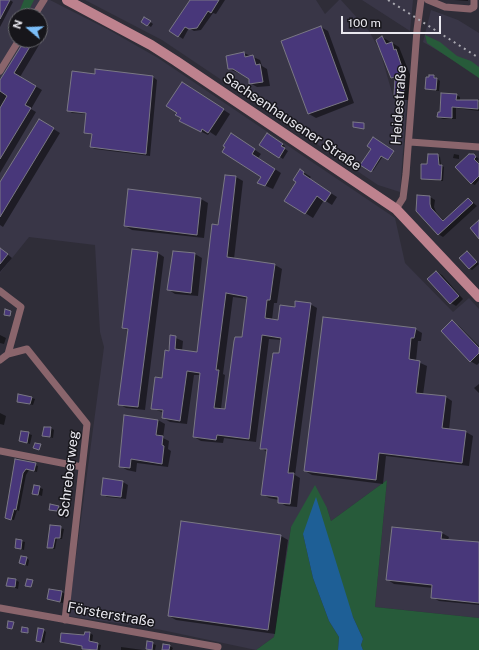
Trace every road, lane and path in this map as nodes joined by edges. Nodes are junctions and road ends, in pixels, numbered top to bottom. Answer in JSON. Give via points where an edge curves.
{"nodes":[{"id":1,"x":67,"y":0,"type":"edge"},
{"id":2,"x":421,"y":0,"type":"edge"},
{"id":3,"x":428,"y":0,"type":"edge"},
{"id":4,"x":474,"y":0,"type":"edge"},
{"id":5,"x":15,"y":48,"type":"edge"},
{"id":6,"x":0,"y":71,"type":"edge"},
{"id":7,"x":410,"y":142,"type":"junction"},
{"id":8,"x":479,"y":147,"type":"edge"},
{"id":9,"x":396,"y":209,"type":"junction"},
{"id":10,"x":0,"y":291,"type":"edge"},
{"id":11,"x":479,"y":297,"type":"edge"},
{"id":12,"x":8,"y":354,"type":"junction"},
{"id":13,"x":0,"y":360,"type":"edge"},
{"id":14,"x":0,"y":450,"type":"edge"},
{"id":15,"x":82,"y":467,"type":"junction"},
{"id":16,"x":0,"y":608,"type":"edge"},
{"id":17,"x":65,"y":620,"type":"junction"},
{"id":18,"x":218,"y":647,"type":"dead end"}],
"edges":[{"from":1,"to":9,"type":"main road","name":"Sachsenhausener Straße","via":[[151,45]]},
{"from":2,"to":7,"type":"street","name":"Heidestraße"},
{"from":3,"to":4,"type":"street","via":[[445,7],[470,9],[474,7]]},
{"from":5,"to":6,"type":"street"},
{"from":7,"to":8,"type":"street"},
{"from":7,"to":9,"type":"street","name":"Heidestraße","via":[[403,198]]},
{"from":9,"to":11,"type":"main road","name":"Sachsenhausener Straße"},
{"from":10,"to":12,"type":"street","via":[[21,308]]},
{"from":12,"to":13,"type":"street"},
{"from":12,"to":15,"type":"street","name":"Schreberweg","via":[[27,349],[87,424]]},
{"from":14,"to":15,"type":"street"},
{"from":15,"to":17,"type":"street","name":"Schreberweg"},
{"from":16,"to":17,"type":"street","name":"Försterstraße"},
{"from":17,"to":18,"type":"street","name":"Försterstraße"}]}
